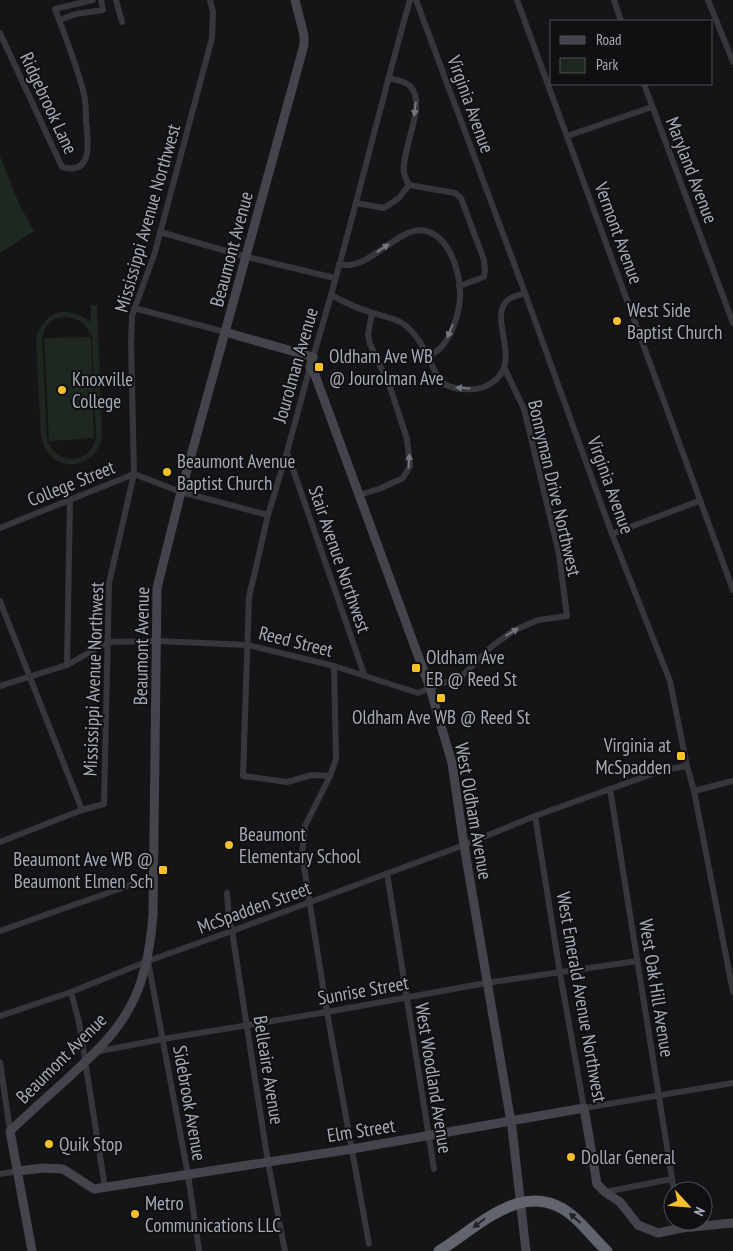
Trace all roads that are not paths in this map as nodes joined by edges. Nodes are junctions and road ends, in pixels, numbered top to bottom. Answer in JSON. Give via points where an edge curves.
{"nodes":[{"id":1,"x":94,"y":0,"type":"edge"},
{"id":2,"x":101,"y":0,"type":"edge"},
{"id":3,"x":116,"y":0,"type":"edge"},
{"id":4,"x":210,"y":0,"type":"edge"},
{"id":5,"x":295,"y":0,"type":"edge"},
{"id":6,"x":410,"y":0,"type":"edge"},
{"id":7,"x":416,"y":0,"type":"edge"},
{"id":8,"x":517,"y":0,"type":"edge"},
{"id":9,"x":614,"y":0,"type":"edge"},
{"id":10,"x":708,"y":0,"type":"edge"},
{"id":11,"x":59,"y":20,"type":"junction"},
{"id":12,"x":621,"y":20,"type":"edge"},
{"id":13,"x":122,"y":22,"type":"dead end"},
{"id":14,"x":0,"y":33,"type":"edge"},
{"id":15,"x":731,"y":54,"type":"edge"},
{"id":16,"x":733,"y":62,"type":"edge"},
{"id":17,"x":388,"y":78,"type":"junction"},
{"id":18,"x":644,"y":85,"type":"edge"},
{"id":19,"x":652,"y":107,"type":"junction"},
{"id":20,"x":567,"y":136,"type":"junction"},
{"id":21,"x":409,"y":184,"type":"junction"},
{"id":22,"x":356,"y":203,"type":"junction"},
{"id":23,"x":160,"y":232,"type":"junction"},
{"id":24,"x":247,"y":256,"type":"junction"},
{"id":25,"x":339,"y":264,"type":"junction"},
{"id":26,"x":335,"y":278,"type":"junction"},
{"id":27,"x":459,"y":286,"type":"junction"},
{"id":28,"x":526,"y":293,"type":"junction"},
{"id":29,"x":331,"y":296,"type":"junction"},
{"id":30,"x":134,"y":308,"type":"junction"},
{"id":31,"x":372,"y":313,"type":"junction"},
{"id":32,"x":733,"y":323,"type":"edge"},
{"id":33,"x":225,"y":332,"type":"junction"},
{"id":34,"x":428,"y":356,"type":"junction"},
{"id":35,"x":311,"y":362,"type":"junction"},
{"id":36,"x":505,"y":369,"type":"junction"},
{"id":37,"x":287,"y":452,"type":"junction"},
{"id":38,"x":134,"y":474,"type":"junction"},
{"id":39,"x":181,"y":492,"type":"junction"},
{"id":40,"x":359,"y":495,"type":"junction"},
{"id":41,"x":70,"y":500,"type":"junction"},
{"id":42,"x":699,"y":501,"type":"junction"},
{"id":43,"x":268,"y":515,"type":"junction"},
{"id":44,"x":0,"y":528,"type":"edge"},
{"id":45,"x":612,"y":534,"type":"junction"},
{"id":46,"x":733,"y":590,"type":"edge"},
{"id":47,"x":0,"y":601,"type":"edge"},
{"id":48,"x":567,"y":616,"type":"joint"},
{"id":49,"x":157,"y":641,"type":"junction"},
{"id":50,"x":108,"y":642,"type":"junction"},
{"id":51,"x":248,"y":645,"type":"junction"},
{"id":52,"x":68,"y":665,"type":"junction"},
{"id":53,"x":334,"y":666,"type":"junction"},
{"id":54,"x":364,"y":674,"type":"junction"},
{"id":55,"x":30,"y":676,"type":"junction"},
{"id":56,"x":0,"y":686,"type":"edge"},
{"id":57,"x":430,"y":688,"type":"junction"},
{"id":58,"x":687,"y":766,"type":"junction"},
{"id":59,"x":330,"y":776,"type":"junction"},
{"id":60,"x":733,"y":781,"type":"edge"},
{"id":61,"x":610,"y":789,"type":"junction"},
{"id":62,"x":694,"y":790,"type":"junction"},
{"id":63,"x":82,"y":810,"type":"junction"},
{"id":64,"x":535,"y":816,"type":"junction"},
{"id":65,"x":0,"y":842,"type":"edge"},
{"id":66,"x":464,"y":845,"type":"junction"},
{"id":67,"x":386,"y":873,"type":"junction"},
{"id":68,"x":153,"y":877,"type":"junction"},
{"id":69,"x":227,"y":893,"type":"dead end"},
{"id":70,"x":310,"y":902,"type":"junction"},
{"id":71,"x":0,"y":931,"type":"edge"},
{"id":72,"x":232,"y":932,"type":"junction"},
{"id":73,"x":148,"y":961,"type":"junction"},
{"id":74,"x":637,"y":961,"type":"junction"},
{"id":75,"x":560,"y":972,"type":"junction"},
{"id":76,"x":486,"y":983,"type":"junction"},
{"id":77,"x":71,"y":992,"type":"junction"},
{"id":78,"x":733,"y":992,"type":"edge"},
{"id":79,"x":406,"y":998,"type":"junction"},
{"id":80,"x":327,"y":1012,"type":"junction"},
{"id":81,"x":0,"y":1016,"type":"edge"},
{"id":82,"x":247,"y":1025,"type":"junction"},
{"id":83,"x":163,"y":1039,"type":"junction"},
{"id":84,"x":94,"y":1053,"type":"junction"},
{"id":85,"x":0,"y":1062,"type":"edge"},
{"id":86,"x":86,"y":1062,"type":"junction"},
{"id":87,"x":733,"y":1083,"type":"edge"},
{"id":88,"x":659,"y":1096,"type":"junction"},
{"id":89,"x":584,"y":1108,"type":"junction"},
{"id":90,"x":511,"y":1121,"type":"junction"},
{"id":91,"x":10,"y":1131,"type":"junction"},
{"id":92,"x":428,"y":1136,"type":"junction"},
{"id":93,"x":352,"y":1149,"type":"junction"},
{"id":94,"x":268,"y":1162,"type":"junction"},
{"id":95,"x":434,"y":1169,"type":"dead end"},
{"id":96,"x":18,"y":1171,"type":"junction"},
{"id":97,"x":0,"y":1174,"type":"edge"},
{"id":98,"x":188,"y":1175,"type":"junction"},
{"id":99,"x":672,"y":1180,"type":"joint"},
{"id":100,"x":105,"y":1188,"type":"junction"},
{"id":101,"x":605,"y":1192,"type":"junction"},
{"id":102,"x":521,"y":1202,"type":"junction"},
{"id":103,"x":733,"y":1223,"type":"edge"},
{"id":104,"x":713,"y":1224,"type":"edge"},
{"id":105,"x":664,"y":1231,"type":"edge"},
{"id":106,"x":369,"y":1244,"type":"dead end"},
{"id":107,"x":199,"y":1250,"type":"edge"},
{"id":108,"x":32,"y":1251,"type":"edge"},
{"id":109,"x":285,"y":1251,"type":"edge"},
{"id":110,"x":439,"y":1251,"type":"edge"},
{"id":111,"x":526,"y":1251,"type":"edge"},
{"id":112,"x":607,"y":1251,"type":"edge"}],
"edges":[{"from":1,"to":11,"type":"street","via":[[55,9]]},
{"from":2,"to":11,"type":"street","via":[[103,10]]},
{"from":3,"to":13,"type":"street"},
{"from":4,"to":23,"type":"street","name":"Mississippi Avenue Northwest","via":[[212,38]]},
{"from":5,"to":24,"type":"street","name":"Beaumont Avenue","via":[[304,45]]},
{"from":6,"to":17,"type":"street","name":"Jourolman Avenue"},
{"from":7,"to":28,"type":"street","name":"Virginia Avenue"},
{"from":8,"to":20,"type":"street","name":"Vermont Avenue"},
{"from":9,"to":12,"type":"street"},
{"from":10,"to":15,"type":"street"},
{"from":11,"to":14,"type":"street","name":"Ridgebrook Lane","via":[[84,95],[87,156],[73,168],[62,167]]},
{"from":15,"to":16,"type":"street"},
{"from":17,"to":21,"type":"street","one_way":true,"via":[[410,86],[416,101],[404,167]]},
{"from":17,"to":22,"type":"street","name":"Jourolman Avenue"},
{"from":18,"to":19,"type":"street","name":"Maryland Avenue"},
{"from":19,"to":20,"type":"street"},
{"from":19,"to":32,"type":"street","name":"Maryland Avenue"},
{"from":20,"to":42,"type":"street","name":"Vermont Avenue"},
{"from":21,"to":22,"type":"street","via":[[399,198],[384,208]]},
{"from":21,"to":27,"type":"street","via":[[455,193],[461,198],[485,270],[484,277]]},
{"from":22,"to":25,"type":"street","name":"Jourolman Avenue"},
{"from":23,"to":24,"type":"street"},
{"from":23,"to":30,"type":"street","name":"Mississippi Avenue Northwest"},
{"from":24,"to":26,"type":"street"},
{"from":24,"to":33,"type":"street","name":"Beaumont Avenue"},
{"from":25,"to":26,"type":"street","name":"Jourolman Avenue"},
{"from":25,"to":27,"type":"street","one_way":true,"via":[[358,264],[411,232],[425,230],[449,249]]},
{"from":26,"to":29,"type":"street","name":"Jourolman Avenue"},
{"from":27,"to":34,"type":"street","one_way":true,"via":[[459,302],[451,332],[437,352]]},
{"from":28,"to":36,"type":"street","via":[[509,298],[501,316]]},
{"from":28,"to":45,"type":"street","name":"Virginia Avenue"},
{"from":29,"to":31,"type":"street"},
{"from":29,"to":35,"type":"street","name":"Jourolman Avenue"},
{"from":30,"to":33,"type":"street"},
{"from":30,"to":38,"type":"street","name":"Mississippi Avenue Northwest","via":[[131,343]]},
{"from":31,"to":34,"type":"street","via":[[392,318],[411,330]]},
{"from":40,"to":31,"type":"street","one_way":true,"via":[[403,478],[410,466],[407,439],[390,387],[370,344],[368,334]]},
{"from":33,"to":35,"type":"street"},
{"from":33,"to":39,"type":"street","name":"Beaumont Avenue"},
{"from":36,"to":34,"type":"street","one_way":true,"via":[[486,386],[461,389],[443,383]]},
{"from":35,"to":37,"type":"street","name":"Jourolman Avenue"},
{"from":35,"to":40,"type":"street","name":"West Oldham Avenue"},
{"from":36,"to":48,"type":"street","name":"Bonnyman Drive Northwest","via":[[524,409],[559,554]]},
{"from":37,"to":43,"type":"street","name":"Jourolman Avenue"},
{"from":37,"to":54,"type":"street","name":"Stair Avenue Northwest"},
{"from":38,"to":39,"type":"street","name":"College Street"},
{"from":38,"to":41,"type":"street","name":"College Street"},
{"from":38,"to":50,"type":"street","name":"Mississippi Avenue Northwest","via":[[109,583]]},
{"from":39,"to":43,"type":"street","name":"College Street"},
{"from":39,"to":49,"type":"street","name":"Beaumont Avenue","via":[[157,588]]},
{"from":40,"to":57,"type":"street","name":"West Oldham Avenue"},
{"from":41,"to":44,"type":"street","name":"College Street"},
{"from":41,"to":52,"type":"street"},
{"from":42,"to":45,"type":"street"},
{"from":42,"to":46,"type":"street","name":"Vermont Avenue"},
{"from":43,"to":51,"type":"street","name":"Jourolman Avenue","via":[[250,597]]},
{"from":45,"to":58,"type":"street","name":"Virginia Avenue","via":[[670,681]]},
{"from":47,"to":55,"type":"street"},
{"from":57,"to":48,"type":"street","name":"Reed Street","one_way":true,"via":[[462,676],[513,630],[538,620]]},
{"from":49,"to":50,"type":"street","name":"Reed Street"},
{"from":49,"to":51,"type":"street","name":"Reed Street"},
{"from":49,"to":68,"type":"street","name":"Beaumont Avenue"},
{"from":50,"to":52,"type":"street","name":"Reed Street"},
{"from":50,"to":63,"type":"street","name":"Mississippi Avenue Northwest","via":[[104,804]]},
{"from":51,"to":53,"type":"street","name":"Reed Street"},
{"from":51,"to":59,"type":"street","name":"Jourolman Avenue","via":[[243,776],[287,782],[312,775]]},
{"from":52,"to":55,"type":"street","name":"Reed Street"},
{"from":53,"to":54,"type":"street","name":"Reed Street"},
{"from":53,"to":59,"type":"street","via":[[336,759]]},
{"from":54,"to":57,"type":"street","name":"Reed Street","via":[[418,693]]},
{"from":55,"to":56,"type":"street","name":"Reed Street"},
{"from":55,"to":63,"type":"street"},
{"from":57,"to":66,"type":"street","name":"West Oldham Avenue","via":[[452,763]]},
{"from":58,"to":61,"type":"street","name":"McSpadden Street","via":[[664,770]]},
{"from":58,"to":62,"type":"street","name":"Virginia Avenue"},
{"from":59,"to":70,"type":"street","via":[[305,826],[302,854]]},
{"from":60,"to":62,"type":"street"},
{"from":61,"to":64,"type":"street","name":"McSpadden Street"},
{"from":61,"to":74,"type":"street","name":"West Oak Hill Avenue"},
{"from":62,"to":78,"type":"street","name":"Virginia Avenue"},
{"from":63,"to":65,"type":"street"},
{"from":64,"to":66,"type":"street","name":"McSpadden Street"},
{"from":64,"to":75,"type":"street","name":"West Emerald Avenue Northwest"},
{"from":66,"to":67,"type":"street","name":"McSpadden Street"},
{"from":66,"to":76,"type":"street","name":"West Oldham Avenue"},
{"from":67,"to":70,"type":"street","name":"McSpadden Street"},
{"from":67,"to":79,"type":"street","name":"West Woodland Avenue"},
{"from":68,"to":71,"type":"street"},
{"from":68,"to":73,"type":"street","name":"Beaumont Avenue"},
{"from":69,"to":72,"type":"street","name":"Belleaire Avenue"},
{"from":70,"to":72,"type":"street","name":"McSpadden Street"},
{"from":70,"to":80,"type":"street"},
{"from":72,"to":73,"type":"street","name":"McSpadden Street"},
{"from":72,"to":82,"type":"street","name":"Belleaire Avenue"},
{"from":73,"to":77,"type":"street","name":"McSpadden Street"},
{"from":73,"to":83,"type":"street","name":"Sidebrook Avenue"},
{"from":73,"to":84,"type":"street","name":"Beaumont Avenue","via":[[125,1016]]},
{"from":74,"to":75,"type":"street","name":"Sunrise Street"},
{"from":74,"to":88,"type":"street","name":"West Oak Hill Avenue"},
{"from":75,"to":76,"type":"street","name":"Sunrise Street"},
{"from":75,"to":89,"type":"street","name":"West Emerald Avenue Northwest"},
{"from":76,"to":79,"type":"street","name":"Sunrise Street"},
{"from":76,"to":90,"type":"street","name":"West Oldham Avenue"},
{"from":77,"to":81,"type":"street","name":"McSpadden Street"},
{"from":77,"to":86,"type":"street"},
{"from":79,"to":80,"type":"street","name":"Sunrise Street"},
{"from":79,"to":92,"type":"street","name":"West Woodland Avenue"},
{"from":80,"to":82,"type":"street","name":"Sunrise Street"},
{"from":80,"to":93,"type":"street"},
{"from":82,"to":83,"type":"street","name":"Sunrise Street"},
{"from":82,"to":94,"type":"street","name":"Belleaire Avenue"},
{"from":83,"to":84,"type":"street","name":"Sunrise Street"},
{"from":83,"to":98,"type":"street","name":"Sidebrook Avenue"},
{"from":84,"to":86,"type":"street","name":"Beaumont Avenue"},
{"from":85,"to":91,"type":"street"},
{"from":86,"to":91,"type":"street","name":"Beaumont Avenue"},
{"from":86,"to":100,"type":"street"},
{"from":87,"to":88,"type":"street","name":"Elm Street"},
{"from":88,"to":89,"type":"street","name":"Elm Street"},
{"from":88,"to":99,"type":"street","name":"West Oak Hill Avenue"},
{"from":89,"to":90,"type":"street","name":"Elm Street"},
{"from":89,"to":101,"type":"street","name":"West Emerald Avenue Northwest","via":[[597,1184]]},
{"from":90,"to":92,"type":"street","name":"Elm Street"},
{"from":90,"to":102,"type":"street","name":"West Oldham Avenue"},
{"from":91,"to":96,"type":"street"},
{"from":92,"to":93,"type":"street","name":"Elm Street"},
{"from":92,"to":95,"type":"street","name":"West Woodland Avenue"},
{"from":93,"to":94,"type":"street","name":"Elm Street"},
{"from":93,"to":106,"type":"street"},
{"from":94,"to":98,"type":"street","name":"Elm Street"},
{"from":94,"to":109,"type":"street","name":"Belleaire Avenue"},
{"from":96,"to":97,"type":"street","name":"Elm Street"},
{"from":96,"to":100,"type":"street","name":"Elm Street","via":[[56,1168],[69,1172],[90,1188]]},
{"from":96,"to":108,"type":"street"},
{"from":98,"to":100,"type":"street","name":"Elm Street"},
{"from":98,"to":107,"type":"street","name":"Sidebrook Avenue"},
{"from":99,"to":101,"type":"street"},
{"from":101,"to":105,"type":"street","via":[[620,1202],[638,1225],[658,1233]]},
{"from":102,"to":110,"type":"highway","one_way":true,"via":[[499,1210]]},
{"from":102,"to":111,"type":"street","name":"West Oldham Avenue"},
{"from":112,"to":102,"type":"highway","one_way":true,"via":[[575,1217],[561,1208],[549,1203]]},
{"from":103,"to":104,"type":"street"}]}
